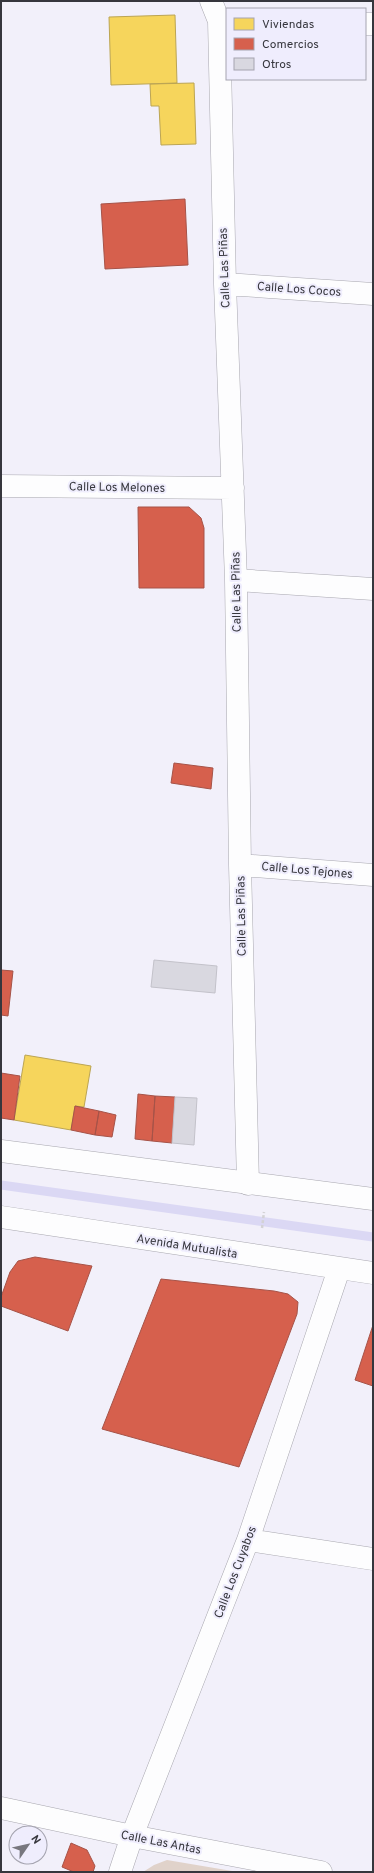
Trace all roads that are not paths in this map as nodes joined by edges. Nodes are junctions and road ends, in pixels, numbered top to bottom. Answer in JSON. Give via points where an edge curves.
{"nodes":[{"id":1,"x":212,"y":1,"type":"edge"},
{"id":2,"x":223,"y":21,"type":"edge"},
{"id":3,"x":225,"y":284,"type":"junction"},
{"id":4,"x":373,"y":294,"type":"edge"},
{"id":5,"x":1,"y":486,"type":"edge"},
{"id":6,"x":233,"y":488,"type":"junction"},
{"id":7,"x":236,"y":580,"type":"junction"},
{"id":8,"x":373,"y":589,"type":"edge"},
{"id":9,"x":240,"y":865,"type":"junction"},
{"id":10,"x":373,"y":875,"type":"edge"},
{"id":11,"x":1,"y":1151,"type":"edge"},
{"id":12,"x":248,"y":1184,"type":"junction"},
{"id":13,"x":373,"y":1199,"type":"edge"},
{"id":14,"x":3,"y":1222,"type":"edge"},
{"id":15,"x":339,"y":1269,"type":"junction"},
{"id":16,"x":373,"y":1273,"type":"edge"},
{"id":17,"x":248,"y":1540,"type":"junction"},
{"id":18,"x":373,"y":1559,"type":"edge"},
{"id":19,"x":1,"y":1808,"type":"edge"},
{"id":20,"x":132,"y":1836,"type":"junction"},
{"id":21,"x":120,"y":1872,"type":"edge"},
{"id":22,"x":321,"y":1872,"type":"edge"}],
"edges":[{"from":1,"to":2,"type":"street","name":"Calle Las Piñas"},
{"from":2,"to":3,"type":"street","name":"Calle Las Piñas"},
{"from":3,"to":4,"type":"street","name":"Calle Los Cocos"},
{"from":3,"to":6,"type":"street","name":"Calle Las Piñas"},
{"from":5,"to":6,"type":"street","name":"Calle Los Melones"},
{"from":6,"to":7,"type":"street","name":"Calle Las Piñas"},
{"from":7,"to":8,"type":"street"},
{"from":7,"to":9,"type":"street","name":"Calle Las Piñas"},
{"from":9,"to":10,"type":"street","name":"Calle Los Tejones"},
{"from":9,"to":12,"type":"street","name":"Calle Las Piñas"},
{"from":11,"to":12,"type":"street"},
{"from":12,"to":13,"type":"street"},
{"from":14,"to":15,"type":"street","name":"Avenida Mutualista"},
{"from":15,"to":16,"type":"street","name":"Avenida Mutualista"},
{"from":15,"to":17,"type":"street","name":"Calle Los Cuyabos"},
{"from":17,"to":18,"type":"street"},
{"from":17,"to":20,"type":"street","name":"Calle Los Cuyabos"},
{"from":19,"to":20,"type":"street","name":"Calle Las Antas"},
{"from":20,"to":21,"type":"street","name":"Calle Los Cuyabos"},
{"from":20,"to":22,"type":"street","name":"Calle Las Antas"}]}
